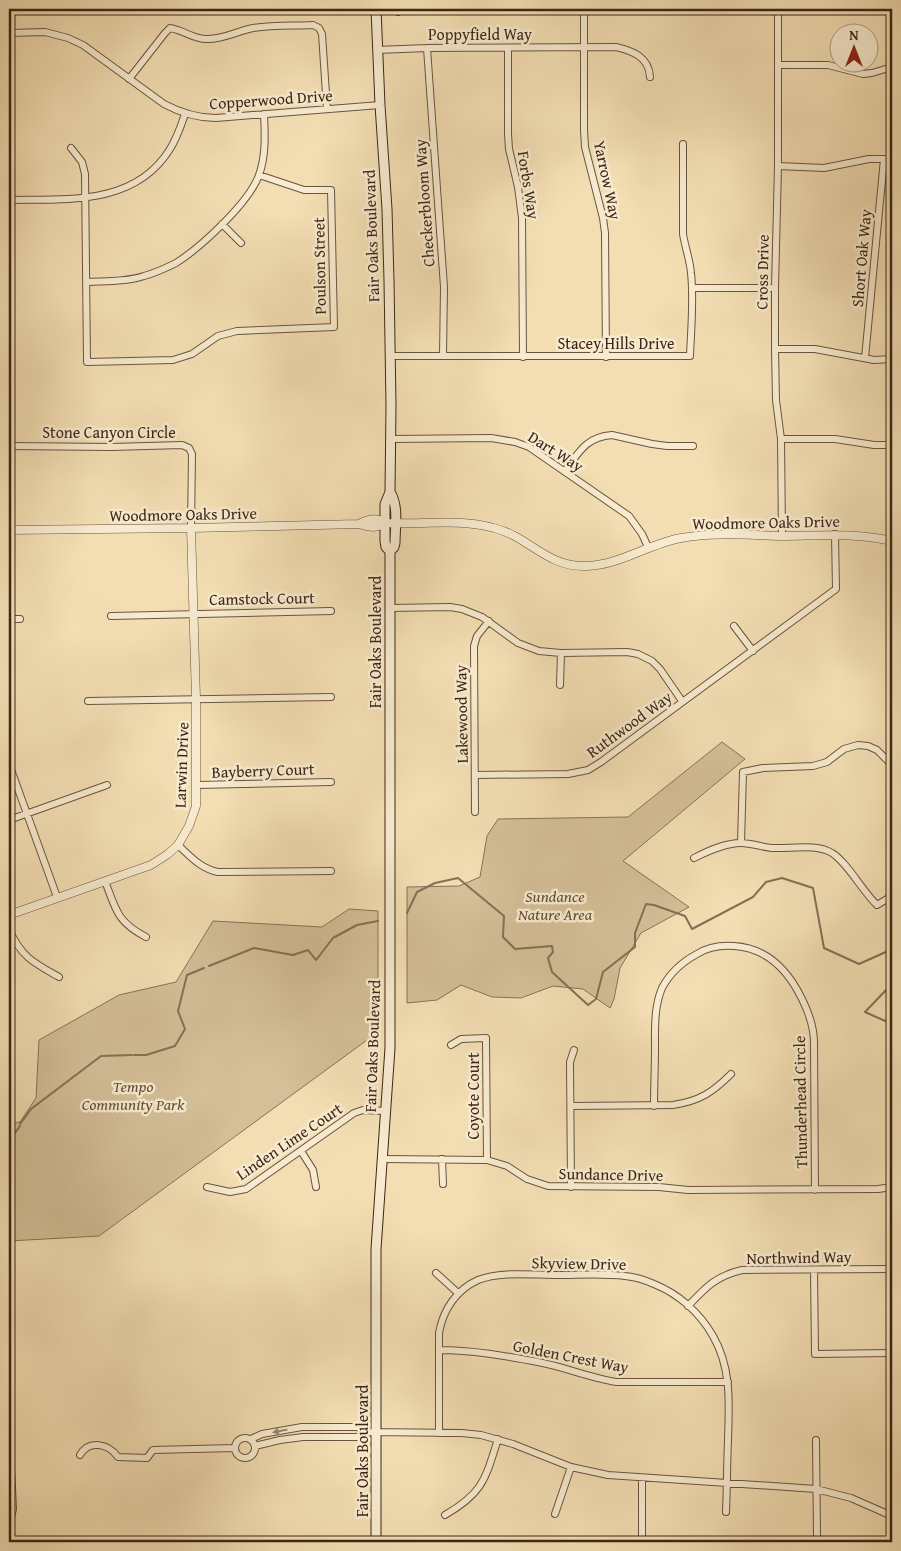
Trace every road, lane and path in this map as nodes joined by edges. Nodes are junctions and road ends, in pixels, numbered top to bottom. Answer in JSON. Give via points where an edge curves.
{"nodes":[{"id":1,"x":376,"y":9,"type":"edge"},
{"id":2,"x":584,"y":9,"type":"edge"},
{"id":3,"x":778,"y":9,"type":"edge"},
{"id":4,"x":9,"y":33,"type":"edge"},
{"id":5,"x":427,"y":48,"type":"junction"},
{"id":6,"x":508,"y":48,"type":"junction"},
{"id":7,"x":584,"y":48,"type":"junction"},
{"id":8,"x":377,"y":50,"type":"junction"},
{"id":9,"x":778,"y":65,"type":"junction"},
{"id":10,"x":892,"y":67,"type":"edge"},
{"id":11,"x":650,"y":76,"type":"dead end"},
{"id":12,"x":129,"y":79,"type":"junction"},
{"id":13,"x":380,"y":105,"type":"junction"},
{"id":14,"x":327,"y":109,"type":"junction"},
{"id":15,"x":185,"y":114,"type":"junction"},
{"id":16,"x":264,"y":114,"type":"junction"},
{"id":17,"x":683,"y":144,"type":"dead end"},
{"id":18,"x":71,"y":148,"type":"dead end"},
{"id":19,"x":884,"y":159,"type":"junction"},
{"id":20,"x":892,"y":159,"type":"edge"},
{"id":21,"x":778,"y":166,"type":"junction"},
{"id":22,"x":259,"y":176,"type":"junction"},
{"id":23,"x":85,"y":198,"type":"junction"},
{"id":24,"x":9,"y":200,"type":"edge"},
{"id":25,"x":222,"y":224,"type":"junction"},
{"id":26,"x":241,"y":243,"type":"dead end"},
{"id":27,"x":87,"y":282,"type":"junction"},
{"id":28,"x":692,"y":288,"type":"junction"},
{"id":29,"x":775,"y":288,"type":"junction"},
{"id":30,"x":775,"y":349,"type":"junction"},
{"id":31,"x":390,"y":356,"type":"junction"},
{"id":32,"x":443,"y":356,"type":"junction"},
{"id":33,"x":523,"y":357,"type":"junction"},
{"id":34,"x":606,"y":357,"type":"junction"},
{"id":35,"x":865,"y":358,"type":"junction"},
{"id":36,"x":892,"y":359,"type":"edge"},
{"id":37,"x":391,"y":439,"type":"junction"},
{"id":38,"x":781,"y":439,"type":"junction"},
{"id":39,"x":892,"y":445,"type":"edge"},
{"id":40,"x":9,"y":446,"type":"edge"},
{"id":41,"x":693,"y":446,"type":"dead end"},
{"id":42,"x":565,"y":471,"type":"junction"},
{"id":43,"x":390,"y":492,"type":"junction"},
{"id":44,"x":385,"y":523,"type":"junction"},
{"id":45,"x":395,"y":524,"type":"junction"},
{"id":46,"x":191,"y":528,"type":"junction"},
{"id":47,"x":9,"y":530,"type":"edge"},
{"id":48,"x":835,"y":534,"type":"junction"},
{"id":49,"x":782,"y":536,"type":"junction"},
{"id":50,"x":892,"y":541,"type":"edge"},
{"id":51,"x":648,"y":547,"type":"junction"},
{"id":52,"x":390,"y":550,"type":"junction"},
{"id":53,"x":390,"y":608,"type":"junction"},
{"id":54,"x":331,"y":611,"type":"dead end"},
{"id":55,"x":194,"y":614,"type":"junction"},
{"id":56,"x":111,"y":616,"type":"dead end"},
{"id":57,"x":20,"y":618,"type":"dead end"},
{"id":58,"x":9,"y":619,"type":"edge"},
{"id":59,"x":489,"y":621,"type":"junction"},
{"id":60,"x":734,"y":626,"type":"dead end"},
{"id":61,"x":753,"y":651,"type":"junction"},
{"id":62,"x":561,"y":653,"type":"junction"},
{"id":63,"x":560,"y":685,"type":"dead end"},
{"id":64,"x":331,"y":697,"type":"dead end"},
{"id":65,"x":196,"y":699,"type":"junction"},
{"id":66,"x":88,"y":701,"type":"dead end"},
{"id":67,"x":682,"y":701,"type":"junction"},
{"id":68,"x":9,"y":764,"type":"edge"},
{"id":69,"x":892,"y":765,"type":"edge"},
{"id":70,"x":475,"y":775,"type":"junction"},
{"id":71,"x":330,"y":782,"type":"dead end"},
{"id":72,"x":107,"y":785,"type":"dead end"},
{"id":73,"x":196,"y":785,"type":"junction"},
{"id":74,"x":475,"y":812,"type":"dead end"},
{"id":75,"x":27,"y":813,"type":"junction"},
{"id":76,"x":9,"y":820,"type":"edge"},
{"id":77,"x":741,"y":843,"type":"junction"},
{"id":78,"x":178,"y":845,"type":"junction"},
{"id":79,"x":694,"y":858,"type":"dead end"},
{"id":80,"x":331,"y":871,"type":"dead end"},
{"id":81,"x":105,"y":881,"type":"junction"},
{"id":82,"x":892,"y":896,"type":"edge"},
{"id":83,"x":57,"y":897,"type":"junction"},
{"id":84,"x":9,"y":915,"type":"edge"},
{"id":85,"x":9,"y":929,"type":"edge"},
{"id":86,"x":146,"y":936,"type":"dead end"},
{"id":87,"x":59,"y":978,"type":"dead end"},
{"id":88,"x":451,"y":1045,"type":"dead end"},
{"id":89,"x":574,"y":1050,"type":"dead end"},
{"id":90,"x":731,"y":1074,"type":"dead end"},
{"id":91,"x":571,"y":1106,"type":"junction"},
{"id":92,"x":654,"y":1106,"type":"junction"},
{"id":93,"x":386,"y":1111,"type":"junction"},
{"id":94,"x":301,"y":1151,"type":"junction"},
{"id":95,"x":382,"y":1159,"type":"junction"},
{"id":96,"x":442,"y":1159,"type":"junction"},
{"id":97,"x":487,"y":1160,"type":"junction"},
{"id":98,"x":443,"y":1184,"type":"dead end"},
{"id":99,"x":207,"y":1187,"type":"dead end"},
{"id":100,"x":316,"y":1187,"type":"dead end"},
{"id":101,"x":571,"y":1187,"type":"junction"},
{"id":102,"x":892,"y":1187,"type":"edge"},
{"id":103,"x":815,"y":1190,"type":"junction"},
{"id":104,"x":892,"y":1269,"type":"edge"},
{"id":105,"x":814,"y":1270,"type":"junction"},
{"id":106,"x":436,"y":1273,"type":"dead end"},
{"id":107,"x":458,"y":1294,"type":"junction"},
{"id":108,"x":688,"y":1306,"type":"junction"},
{"id":109,"x":439,"y":1350,"type":"junction"},
{"id":110,"x":892,"y":1353,"type":"edge"},
{"id":111,"x":728,"y":1382,"type":"junction"},
{"id":112,"x":302,"y":1427,"type":"junction"},
{"id":113,"x":345,"y":1427,"type":"junction"},
{"id":114,"x":373,"y":1432,"type":"junction"},
{"id":115,"x":439,"y":1433,"type":"junction"},
{"id":116,"x":303,"y":1437,"type":"junction"},
{"id":117,"x":344,"y":1437,"type":"junction"},
{"id":118,"x":498,"y":1439,"type":"junction"},
{"id":119,"x":251,"y":1440,"type":"junction"},
{"id":120,"x":816,"y":1440,"type":"dead end"},
{"id":121,"x":255,"y":1446,"type":"junction"},
{"id":122,"x":235,"y":1448,"type":"junction"},
{"id":123,"x":80,"y":1455,"type":"dead end"},
{"id":124,"x":9,"y":1463,"type":"edge"},
{"id":125,"x":571,"y":1467,"type":"junction"},
{"id":126,"x":642,"y":1478,"type":"junction"},
{"id":127,"x":727,"y":1483,"type":"junction"},
{"id":128,"x":816,"y":1489,"type":"junction"},
{"id":129,"x":726,"y":1512,"type":"dead end"},
{"id":130,"x":555,"y":1514,"type":"dead end"},
{"id":131,"x":445,"y":1515,"type":"dead end"},
{"id":132,"x":892,"y":1516,"type":"edge"},
{"id":133,"x":9,"y":1518,"type":"edge"},
{"id":134,"x":816,"y":1536,"type":"dead end"},
{"id":135,"x":376,"y":1542,"type":"edge"},
{"id":136,"x":642,"y":1542,"type":"edge"}],
"edges":[{"from":1,"to":8,"type":"main road","name":"Fair Oaks Boulevard"},
{"from":2,"to":7,"type":"street","name":"Yarrow Way"},
{"from":3,"to":9,"type":"street","name":"Cross Drive"},
{"from":4,"to":12,"type":"street","name":"Copperwood Drive","via":[[45,32],[68,38],[83,45]]},
{"from":5,"to":6,"type":"street","name":"Poppyfield Way"},
{"from":5,"to":8,"type":"street","name":"Poppyfield Way"},
{"from":5,"to":32,"type":"street","name":"Checkerbloom Way","via":[[444,287]]},
{"from":6,"to":7,"type":"street","name":"Poppyfield Way"},
{"from":6,"to":33,"type":"street","name":"Forbs Way","via":[[509,149],[522,218]]},
{"from":7,"to":11,"type":"street","name":"Poppyfield Way","via":[[616,47],[632,52],[646,62]]},
{"from":7,"to":34,"type":"street","name":"Yarrow Way","via":[[585,147],[603,218]]},
{"from":8,"to":13,"type":"main road","name":"Fair Oaks Boulevard"},
{"from":9,"to":10,"type":"street","via":[[828,65],[863,74]]},
{"from":9,"to":21,"type":"street","name":"Cross Drive"},
{"from":12,"to":14,"type":"street","via":[[170,28],[206,40],[231,36],[251,28],[313,25],[322,34]]},
{"from":12,"to":15,"type":"street","name":"Copperwood Drive","via":[[164,104]]},
{"from":13,"to":14,"type":"street","name":"Copperwood Drive"},
{"from":13,"to":31,"type":"main road","name":"Fair Oaks Boulevard"},
{"from":14,"to":16,"type":"street","name":"Copperwood Drive"},
{"from":15,"to":16,"type":"street","name":"Copperwood Drive","via":[[216,118]]},
{"from":15,"to":23,"type":"street","via":[[170,150],[149,174],[122,190]]},
{"from":16,"to":22,"type":"street","via":[[264,153]]},
{"from":17,"to":28,"type":"street","via":[[683,234]]},
{"from":18,"to":23,"type":"street","name":"Poulson Street","via":[[82,162]]},
{"from":19,"to":20,"type":"street"},
{"from":19,"to":21,"type":"street","via":[[824,168]]},
{"from":19,"to":35,"type":"street","name":"Short Oak Way"},
{"from":21,"to":29,"type":"street","name":"Cross Drive"},
{"from":22,"to":25,"type":"street","via":[[246,197]]},
{"from":22,"to":27,"type":"street","name":"Poulson Street","via":[[304,190],[331,190],[334,327],[237,330],[218,336],[192,354],[173,360],[87,362]]},
{"from":23,"to":24,"type":"street"},
{"from":23,"to":27,"type":"street","name":"Poulson Street"},
{"from":25,"to":26,"type":"street"},
{"from":25,"to":27,"type":"street","via":[[167,268],[133,279]]},
{"from":28,"to":29,"type":"street"},
{"from":28,"to":34,"type":"street","name":"Stacey Hills Drive","via":[[690,356]]},
{"from":29,"to":30,"type":"street","name":"Cross Drive"},
{"from":30,"to":35,"type":"street","via":[[821,350]]},
{"from":30,"to":38,"type":"street","name":"Cross Drive"},
{"from":31,"to":32,"type":"street","name":"Stacey Hills Drive"},
{"from":31,"to":37,"type":"main road","name":"Fair Oaks Boulevard"},
{"from":32,"to":33,"type":"street","name":"Stacey Hills Drive"},
{"from":33,"to":34,"type":"street","name":"Stacey Hills Drive"},
{"from":35,"to":36,"type":"street"},
{"from":37,"to":42,"type":"street","name":"Dart Way","via":[[491,438],[509,441],[529,447]]},
{"from":37,"to":43,"type":"main road","name":"Fair Oaks Boulevard"},
{"from":38,"to":39,"type":"street","via":[[835,439]]},
{"from":38,"to":49,"type":"street","name":"Cross Drive"},
{"from":40,"to":46,"type":"street","name":"Stone Canyon Circle","via":[[182,445],[192,454]]},
{"from":41,"to":42,"type":"street","via":[[652,444],[607,435],[588,442]]},
{"from":42,"to":51,"type":"street","name":"Dart Way","via":[[629,516]]},
{"from":43,"to":44,"type":"main road","name":"Fair Oaks Boulevard","via":[[385,504]]},
{"from":43,"to":45,"type":"main road","name":"Fair Oaks Boulevard","via":[[395,505]]},
{"from":44,"to":45,"type":"street","name":"Woodmore Oaks Drive"},
{"from":44,"to":46,"type":"street","name":"Woodmore Oaks Drive","via":[[379,527],[359,524]]},
{"from":44,"to":52,"type":"main road","name":"Fair Oaks Boulevard","via":[[386,547]]},
{"from":45,"to":51,"type":"street","name":"Woodmore Oaks Drive","via":[[489,526],[519,537],[550,559],[578,566],[608,564]]},
{"from":45,"to":52,"type":"main road","name":"Fair Oaks Boulevard","via":[[395,543]]},
{"from":46,"to":47,"type":"street","name":"Woodmore Oaks Drive"},
{"from":46,"to":55,"type":"street","name":"Larwin Drive"},
{"from":48,"to":49,"type":"street","name":"Woodmore Oaks Drive"},
{"from":48,"to":50,"type":"street","name":"Woodmore Oaks Drive"},
{"from":48,"to":61,"type":"street","name":"Ruthwood Way","via":[[836,589]]},
{"from":49,"to":51,"type":"street","name":"Woodmore Oaks Drive","via":[[699,535]]},
{"from":52,"to":53,"type":"main road","name":"Fair Oaks Boulevard"},
{"from":53,"to":59,"type":"street","via":[[462,608]]},
{"from":53,"to":93,"type":"main road","name":"Fair Oaks Boulevard","via":[[390,1048]]},
{"from":54,"to":55,"type":"street","name":"Camstock Court"},
{"from":55,"to":56,"type":"street","name":"Camstock Court"},
{"from":55,"to":65,"type":"street","name":"Larwin Drive"},
{"from":57,"to":58,"type":"street"},
{"from":59,"to":62,"type":"street","via":[[528,648]]},
{"from":59,"to":70,"type":"street","name":"Lakewood Way","via":[[474,646]]},
{"from":60,"to":61,"type":"street"},
{"from":61,"to":67,"type":"street","name":"Ruthwood Way"},
{"from":62,"to":63,"type":"street"},
{"from":62,"to":67,"type":"street","via":[[638,654],[660,669]]},
{"from":64,"to":65,"type":"street"},
{"from":65,"to":66,"type":"street"},
{"from":65,"to":73,"type":"street","name":"Larwin Drive"},
{"from":67,"to":70,"type":"street","name":"Ruthwood Way","via":[[588,770],[568,774]]},
{"from":68,"to":75,"type":"street"},
{"from":69,"to":77,"type":"street","via":[[877,750],[858,745],[813,766],[743,772]]},
{"from":70,"to":74,"type":"street","name":"Lakewood Way"},
{"from":71,"to":73,"type":"street","name":"Bayberry Court"},
{"from":72,"to":75,"type":"street"},
{"from":73,"to":78,"type":"street","name":"Larwin Drive","via":[[196,806]]},
{"from":75,"to":76,"type":"street"},
{"from":75,"to":83,"type":"street"},
{"from":77,"to":79,"type":"street","via":[[716,848]]},
{"from":77,"to":82,"type":"street","via":[[776,848],[822,848],[839,858],[878,905]]},
{"from":78,"to":80,"type":"street","via":[[206,869],[218,872]]},
{"from":78,"to":81,"type":"street","name":"Larwin Drive","via":[[151,865]]},
{"from":81,"to":83,"type":"street","name":"Larwin Drive"},
{"from":81,"to":86,"type":"street","via":[[120,918],[132,930]]},
{"from":83,"to":84,"type":"street","name":"Larwin Drive"},
{"from":85,"to":87,"type":"street","via":[[28,959]]},
{"from":88,"to":97,"type":"street","name":"Coyote Court","via":[[460,1038],[486,1038]]},
{"from":89,"to":91,"type":"street","via":[[570,1062]]},
{"from":90,"to":92,"type":"street","via":[[716,1088],[690,1103]]},
{"from":91,"to":92,"type":"street"},
{"from":91,"to":101,"type":"street"},
{"from":92,"to":103,"type":"street","name":"Thunderhead Circle","via":[[656,1012],[660,994],[669,977],[688,958],[712,948],[739,946],[764,954],[791,978],[813,1027]]},
{"from":93,"to":94,"type":"street","name":"Linden Lime Court","via":[[354,1113]]},
{"from":93,"to":95,"type":"main road","name":"Fair Oaks Boulevard"},
{"from":94,"to":99,"type":"street","name":"Linden Lime Court","via":[[246,1189],[230,1192]]},
{"from":94,"to":100,"type":"street","via":[[313,1170]]},
{"from":95,"to":96,"type":"street","name":"Sundance Drive"},
{"from":95,"to":114,"type":"main road","name":"Fair Oaks Boulevard","via":[[376,1249]]},
{"from":96,"to":97,"type":"street","name":"Sundance Drive"},
{"from":96,"to":98,"type":"street"},
{"from":97,"to":101,"type":"street","name":"Sundance Drive","via":[[508,1166],[537,1183]]},
{"from":101,"to":103,"type":"street","name":"Sundance Drive"},
{"from":102,"to":103,"type":"street","name":"Sundance Drive"},
{"from":104,"to":105,"type":"street","name":"Northwind Way"},
{"from":105,"to":108,"type":"street","name":"Northwind Way","via":[[730,1273],[712,1282]]},
{"from":105,"to":110,"type":"street","via":[[815,1354]]},
{"from":106,"to":107,"type":"street"},
{"from":107,"to":108,"type":"street","name":"Skyview Drive","via":[[478,1280],[500,1275],[612,1274],[656,1285]]},
{"from":107,"to":109,"type":"street","name":"Skyview Drive","via":[[442,1319]]},
{"from":108,"to":111,"type":"street","name":"Skyview Drive","via":[[713,1337]]},
{"from":109,"to":111,"type":"street","name":"Golden Crest Way","via":[[539,1362],[617,1382]]},
{"from":109,"to":115,"type":"street","name":"Skyview Drive"},
{"from":111,"to":127,"type":"street","name":"Skyview Drive"},
{"from":112,"to":113,"type":"street"},
{"from":112,"to":116,"type":"street"},
{"from":112,"to":119,"type":"street","one_way":true,"via":[[262,1434]]},
{"from":113,"to":114,"type":"street"},
{"from":113,"to":117,"type":"street"},
{"from":114,"to":115,"type":"street"},
{"from":114,"to":117,"type":"street"},
{"from":114,"to":135,"type":"main road","name":"Fair Oaks Boulevard"},
{"from":115,"to":118,"type":"street"},
{"from":116,"to":117,"type":"street"},
{"from":116,"to":121,"type":"street"},
{"from":118,"to":125,"type":"street"},
{"from":118,"to":131,"type":"street","via":[[480,1486],[472,1497]]},
{"from":119,"to":121,"type":"street"},
{"from":119,"to":122,"type":"street","via":[[242,1438]]},
{"from":120,"to":128,"type":"street"},
{"from":121,"to":122,"type":"street","via":[[254,1453],[246,1458],[237,1454]]},
{"from":122,"to":123,"type":"street","via":[[153,1450],[146,1458],[131,1458],[118,1457],[113,1451],[92,1445],[84,1448]]},
{"from":124,"to":133,"type":"street","via":[[13,1509]]},
{"from":125,"to":126,"type":"street"},
{"from":125,"to":130,"type":"street"},
{"from":126,"to":127,"type":"street"},
{"from":126,"to":136,"type":"street"},
{"from":127,"to":128,"type":"street"},
{"from":127,"to":129,"type":"street","name":"Skyview Drive"},
{"from":128,"to":132,"type":"street","via":[[851,1498]]},
{"from":128,"to":134,"type":"street"}]}
